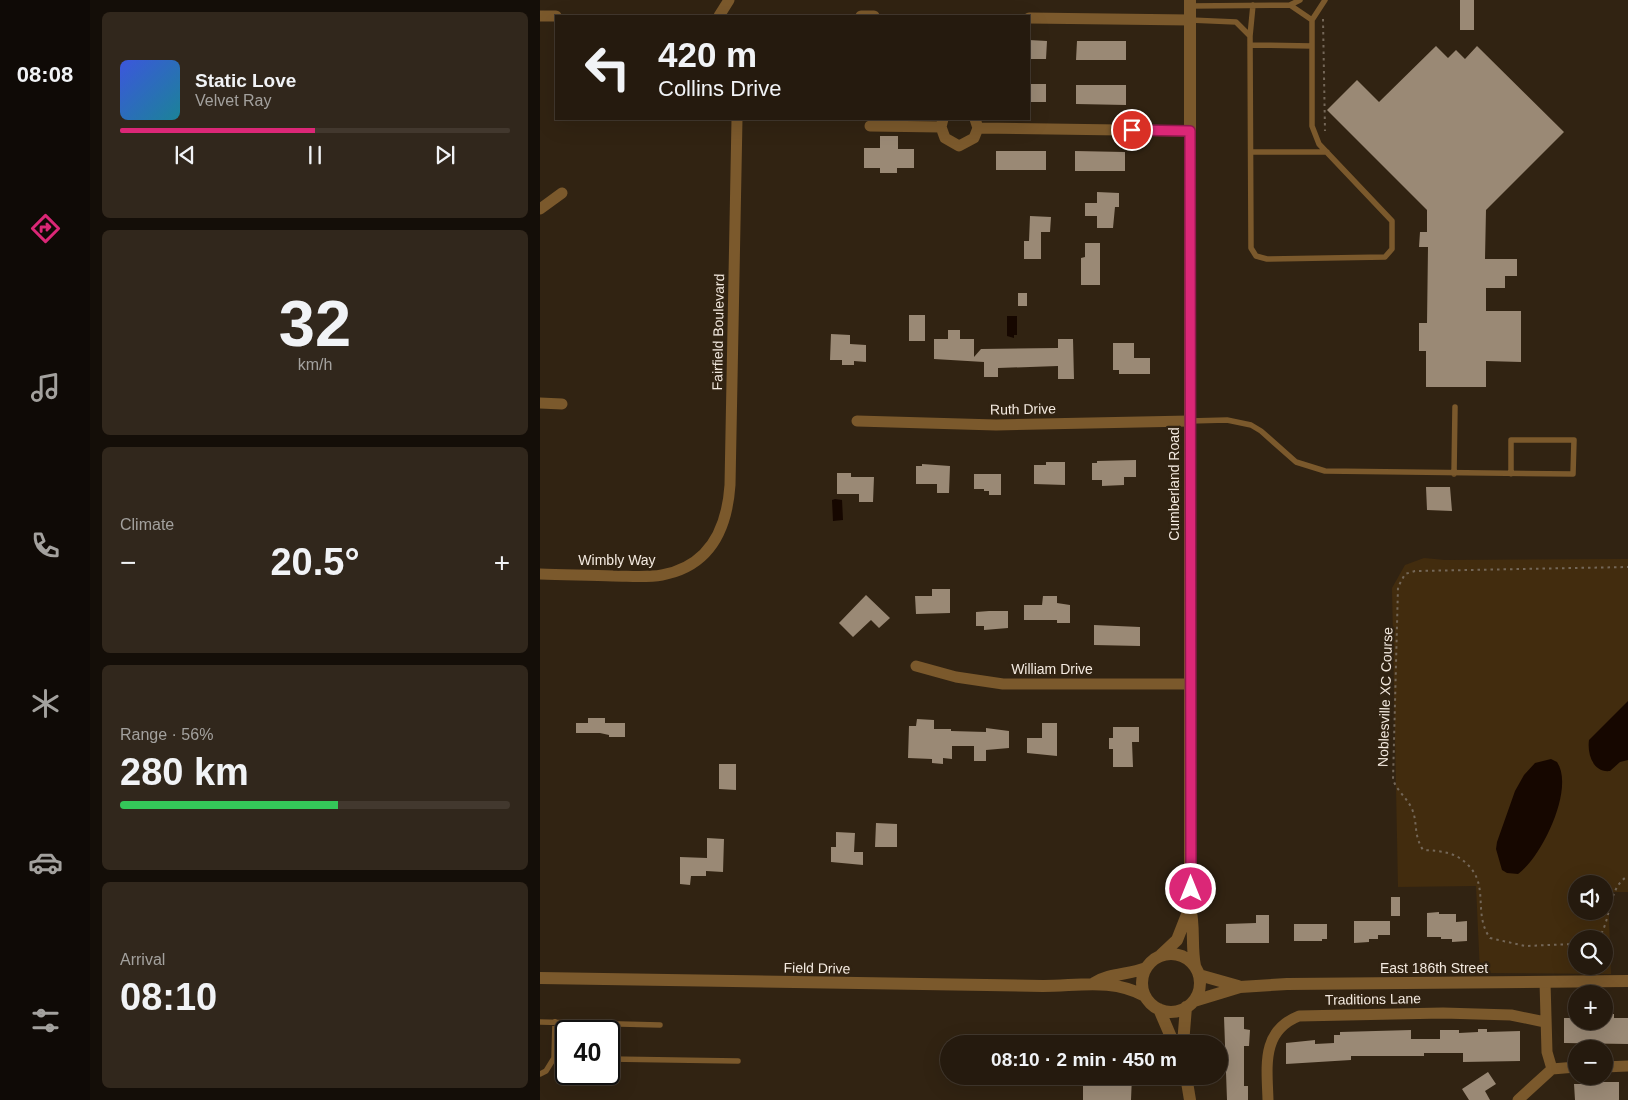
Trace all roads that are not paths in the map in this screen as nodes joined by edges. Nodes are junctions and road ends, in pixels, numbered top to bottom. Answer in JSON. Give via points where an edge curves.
{"nodes":[{"id":1,"x":729,"y":0,"type":"edge"},
{"id":2,"x":1300,"y":0,"type":"edge"},
{"id":3,"x":1325,"y":0,"type":"edge"},
{"id":4,"x":1190,"y":3,"type":"edge"},
{"id":5,"x":1253,"y":5,"type":"junction"},
{"id":6,"x":1290,"y":5,"type":"junction"},
{"id":7,"x":720,"y":15,"type":"edge"},
{"id":8,"x":540,"y":16,"type":"edge"},
{"id":9,"x":555,"y":16,"type":"edge"},
{"id":10,"x":1030,"y":18,"type":"edge"},
{"id":11,"x":1190,"y":20,"type":"junction"},
{"id":12,"x":1312,"y":20,"type":"junction"},
{"id":13,"x":1250,"y":36,"type":"junction"},
{"id":14,"x":1250,"y":45,"type":"junction"},
{"id":15,"x":1312,"y":46,"type":"junction"},
{"id":16,"x":737,"y":120,"type":"edge"},
{"id":17,"x":942,"y":123,"type":"edge"},
{"id":18,"x":977,"y":123,"type":"edge"},
{"id":19,"x":870,"y":126,"type":"dead end"},
{"id":20,"x":1190,"y":131,"type":"junction"},
{"id":21,"x":1250,"y":152,"type":"junction"},
{"id":22,"x":1327,"y":152,"type":"junction"},
{"id":23,"x":562,"y":193,"type":"dead end"},
{"id":24,"x":540,"y":209,"type":"edge"},
{"id":25,"x":540,"y":403,"type":"edge"},
{"id":26,"x":562,"y":404,"type":"dead end"},
{"id":27,"x":1455,"y":407,"type":"dead end"},
{"id":28,"x":858,"y":421,"type":"dead end"},
{"id":29,"x":1189,"y":421,"type":"junction"},
{"id":30,"x":1454,"y":474,"type":"junction"},
{"id":31,"x":1511,"y":474,"type":"junction"},
{"id":32,"x":713,"y":543,"type":"joint"},
{"id":33,"x":540,"y":574,"type":"edge"},
{"id":34,"x":916,"y":666,"type":"dead end"},
{"id":35,"x":1190,"y":684,"type":"junction"},
{"id":36,"x":1190,"y":907,"type":"junction"},
{"id":37,"x":1161,"y":955,"type":"junction"},
{"id":38,"x":1146,"y":968,"type":"junction"},
{"id":39,"x":1197,"y":971,"type":"junction"},
{"id":40,"x":540,"y":978,"type":"edge"},
{"id":41,"x":1628,"y":981,"type":"edge"},
{"id":42,"x":1545,"y":982,"type":"junction"},
{"id":43,"x":1094,"y":983,"type":"junction"},
{"id":44,"x":1240,"y":987,"type":"junction"},
{"id":45,"x":1145,"y":996,"type":"junction"},
{"id":46,"x":1190,"y":1004,"type":"junction"},
{"id":47,"x":1159,"y":1009,"type":"junction"},
{"id":48,"x":540,"y":1022,"type":"edge"},
{"id":49,"x":555,"y":1022,"type":"joint"},
{"id":50,"x":1545,"y":1022,"type":"junction"},
{"id":51,"x":620,"y":1024,"type":"edge"},
{"id":52,"x":660,"y":1025,"type":"dead end"},
{"id":53,"x":1170,"y":1035,"type":"edge"},
{"id":54,"x":1185,"y":1035,"type":"edge"},
{"id":55,"x":554,"y":1058,"type":"joint"},
{"id":56,"x":620,"y":1059,"type":"edge"},
{"id":57,"x":738,"y":1061,"type":"dead end"},
{"id":58,"x":1628,"y":1066,"type":"edge"},
{"id":59,"x":1613,"y":1067,"type":"edge"},
{"id":60,"x":1568,"y":1068,"type":"edge"},
{"id":61,"x":1552,"y":1069,"type":"junction"},
{"id":62,"x":540,"y":1074,"type":"edge"},
{"id":63,"x":1188,"y":1085,"type":"edge"},
{"id":64,"x":1190,"y":1100,"type":"edge"},
{"id":65,"x":1268,"y":1100,"type":"edge"},
{"id":66,"x":1518,"y":1100,"type":"edge"}],
"edges":[{"from":1,"to":7,"type":"street"},
{"from":2,"to":6,"type":"lane"},
{"from":3,"to":12,"type":"lane"},
{"from":4,"to":5,"type":"lane"},
{"from":4,"to":11,"type":"street","name":"Cumberland Road"},
{"from":5,"to":6,"type":"lane"},
{"from":5,"to":13,"type":"lane"},
{"from":6,"to":12,"type":"lane"},
{"from":8,"to":9,"type":"street"},
{"from":10,"to":11,"type":"street"},
{"from":11,"to":13,"type":"lane","via":[[1236,22]]},
{"from":11,"to":20,"type":"street","name":"Cumberland Road"},
{"from":12,"to":15,"type":"lane"},
{"from":13,"to":14,"type":"lane"},
{"from":14,"to":15,"type":"lane"},
{"from":14,"to":21,"type":"lane"},
{"from":15,"to":22,"type":"lane","via":[[1312,126],[1319,144]]},
{"from":16,"to":32,"type":"street","name":"Fairfield Boulevard","via":[[730,485],[726,516]]},
{"from":17,"to":18,"type":"street","via":[[944,138],[959,146],[970,142],[977,133]]},
{"from":17,"to":19,"type":"street"},
{"from":18,"to":20,"type":"street"},
{"from":20,"to":29,"type":"street","name":"Cumberland Road"},
{"from":21,"to":22,"type":"lane"},
{"from":21,"to":22,"type":"lane","via":[[1251,248],[1256,256],[1267,259],[1385,257],[1392,249],[1392,221]]},
{"from":23,"to":24,"type":"street"},
{"from":25,"to":26,"type":"street"},
{"from":27,"to":30,"type":"lane"},
{"from":28,"to":29,"type":"street","name":"Ruth Drive","via":[[996,424]]},
{"from":29,"to":30,"type":"lane","via":[[1227,420],[1250,425],[1296,462],[1325,471]]},
{"from":29,"to":35,"type":"street","name":"Cumberland Road"},
{"from":30,"to":31,"type":"lane"},
{"from":31,"to":31,"type":"lane","via":[[1573,474],[1574,440],[1510,440]]},
{"from":32,"to":33,"type":"street","name":"Wimbly Way","via":[[694,562],[662,575]]},
{"from":34,"to":35,"type":"street","name":"William Drive","via":[[956,677],[1004,684]]},
{"from":35,"to":36,"type":"street","name":"Cumberland Road"},
{"from":36,"to":37,"type":"street","name":"Cumberland Road","via":[[1177,940]]},
{"from":36,"to":39,"type":"street","name":"Cumberland Road"},
{"from":37,"to":38,"type":"street"},
{"from":37,"to":39,"type":"street","via":[[1180,955]]},
{"from":38,"to":43,"type":"street","via":[[1106,976]]},
{"from":38,"to":45,"type":"street","via":[[1142,987]]},
{"from":39,"to":44,"type":"street","name":"East 186th Street"},
{"from":39,"to":46,"type":"street","via":[[1198,993]]},
{"from":40,"to":43,"type":"street","name":"Field Drive","via":[[1043,986]]},
{"from":41,"to":42,"type":"street","name":"East 186th Street"},
{"from":42,"to":44,"type":"street","name":"East 186th Street"},
{"from":42,"to":50,"type":"street"},
{"from":43,"to":45,"type":"street","via":[[1122,986]]},
{"from":44,"to":46,"type":"street","name":"East 186th Street"},
{"from":45,"to":47,"type":"street"},
{"from":46,"to":47,"type":"street","via":[[1168,1012]]},
{"from":46,"to":54,"type":"street"},
{"from":47,"to":53,"type":"street"},
{"from":48,"to":49,"type":"lane"},
{"from":49,"to":55,"type":"lane"},
{"from":50,"to":61,"type":"street"},
{"from":50,"to":65,"type":"street","name":"Traditions Lane","via":[[1511,1015],[1443,1013],[1299,1016],[1280,1027],[1269,1045]]},
{"from":51,"to":52,"type":"lane"},
{"from":55,"to":62,"type":"lane","via":[[546,1071]]},
{"from":56,"to":57,"type":"lane"},
{"from":58,"to":59,"type":"street"},
{"from":60,"to":61,"type":"street"},
{"from":61,"to":66,"type":"street"},
{"from":63,"to":64,"type":"street"}]}
